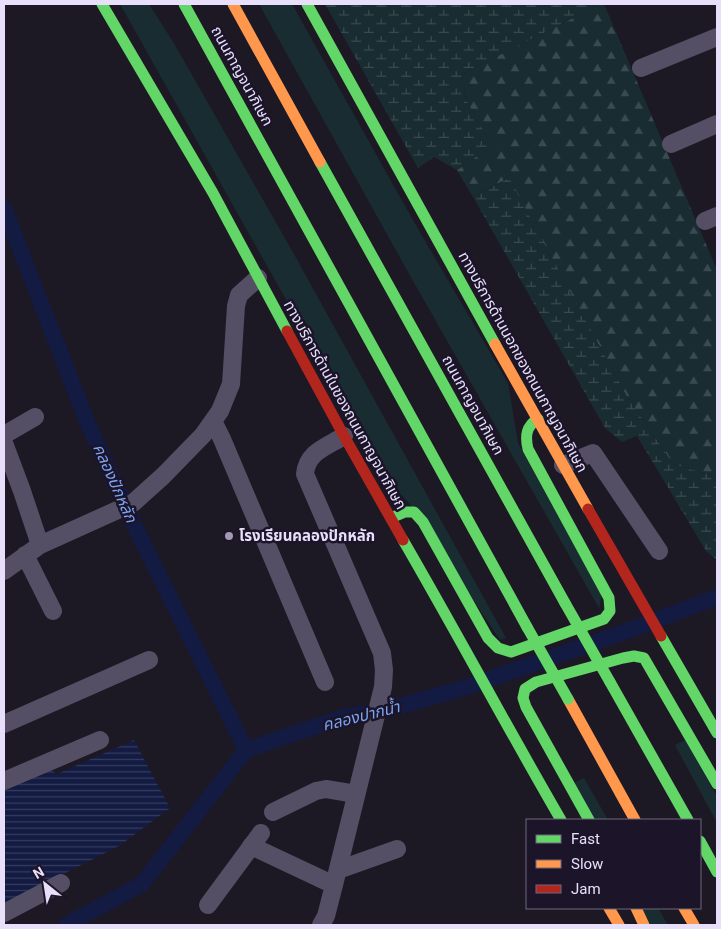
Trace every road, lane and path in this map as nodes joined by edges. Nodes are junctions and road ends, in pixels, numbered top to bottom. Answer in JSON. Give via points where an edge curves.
{"nodes":[{"id":1,"x":102,"y":4,"type":"edge"},
{"id":2,"x":184,"y":4,"type":"edge"},
{"id":3,"x":232,"y":4,"type":"edge"},
{"id":4,"x":307,"y":4,"type":"edge"},
{"id":5,"x":717,"y":37,"type":"edge"},
{"id":6,"x":641,"y":68,"type":"dead end"},
{"id":7,"x":717,"y":124,"type":"edge"},
{"id":8,"x":671,"y":144,"type":"dead end"},
{"id":9,"x":258,"y":278,"type":"junction"},
{"id":10,"x":36,"y":417,"type":"dead end"},
{"id":11,"x":538,"y":419,"type":"junction"},
{"id":12,"x":213,"y":421,"type":"junction"},
{"id":13,"x":344,"y":436,"type":"junction"},
{"id":14,"x":4,"y":443,"type":"edge"},
{"id":15,"x":563,"y":465,"type":"junction"},
{"id":16,"x":391,"y":518,"type":"junction"},
{"id":17,"x":40,"y":545,"type":"junction"},
{"id":18,"x":659,"y":551,"type":"dead end"},
{"id":19,"x":25,"y":555,"type":"junction"},
{"id":20,"x":4,"y":570,"type":"edge"},
{"id":21,"x":53,"y":611,"type":"dead end"},
{"id":22,"x":149,"y":660,"type":"dead end"},
{"id":23,"x":325,"y":682,"type":"dead end"},
{"id":24,"x":4,"y":724,"type":"edge"},
{"id":25,"x":717,"y":733,"type":"edge"},
{"id":26,"x":100,"y":740,"type":"dead end"},
{"id":27,"x":4,"y":781,"type":"edge"},
{"id":28,"x":717,"y":784,"type":"edge"},
{"id":29,"x":356,"y":794,"type":"junction"},
{"id":30,"x":273,"y":812,"type":"dead end"},
{"id":31,"x":560,"y":819,"type":"edge"},
{"id":32,"x":588,"y":819,"type":"edge"},
{"id":33,"x":635,"y":819,"type":"edge"},
{"id":34,"x":687,"y":819,"type":"edge"},
{"id":35,"x":701,"y":843,"type":"edge"},
{"id":36,"x":397,"y":849,"type":"dead end"},
{"id":37,"x":717,"y":872,"type":"edge"},
{"id":38,"x":336,"y":878,"type":"junction"},
{"id":39,"x":61,"y":883,"type":"dead end"},
{"id":40,"x":208,"y":904,"type":"dead end"},
{"id":41,"x":610,"y":909,"type":"edge"},
{"id":42,"x":636,"y":909,"type":"edge"},
{"id":43,"x":685,"y":909,"type":"edge"},
{"id":44,"x":4,"y":913,"type":"edge"},
{"id":45,"x":321,"y":925,"type":"edge"},
{"id":46,"x":619,"y":925,"type":"edge"},
{"id":47,"x":644,"y":925,"type":"edge"},
{"id":48,"x":694,"y":925,"type":"edge"}],
"edges":[{"from":1,"to":9,"type":"main road","name":"ทางบริการด้านในของถนนกาญจนาภิเษก"},
{"from":2,"to":33,"type":"main road","name":"ถนนกาญจนาภิเษก","bridge":true},
{"from":3,"to":34,"type":"main road","name":"ถนนกาญจนาภิเษก","bridge":true},
{"from":4,"to":11,"type":"main road","name":"ทางบริการด้านนอกของถนนกาญจนาภิเษก"},
{"from":5,"to":6,"type":"street"},
{"from":7,"to":8,"type":"street"},
{"from":9,"to":12,"type":"street","via":[[239,295],[231,384]]},
{"from":9,"to":13,"type":"main road","name":"ทางบริการด้านในของถนนกาญจนาภิเษก"},
{"from":10,"to":14,"type":"street"},
{"from":11,"to":15,"type":"main road","name":"ทางบริการด้านนอกของถนนกาญจนาภิเษก"},
{"from":11,"to":16,"type":"main road","via":[[530,423],[527,430],[528,449],[609,598],[610,611],[604,619],[511,652],[501,650],[488,638],[423,522],[414,512]]},
{"from":12,"to":17,"type":"street","via":[[189,449],[133,502]]},
{"from":12,"to":23,"type":"street"},
{"from":13,"to":16,"type":"main road","name":"ทางบริการด้านในของถนนกาญจนาภิเษก"},
{"from":13,"to":29,"type":"street","via":[[312,455],[305,474],[382,653],[383,687]]},
{"from":14,"to":17,"type":"street"},
{"from":15,"to":18,"type":"street","via":[[593,453]]},
{"from":15,"to":25,"type":"main road","name":"ทางบริการด้านนอกของถนนกาญจนาภิเษก"},
{"from":16,"to":31,"type":"main road","name":"ทางบริการด้านในของถนนกาญจนาภิเษก"},
{"from":17,"to":19,"type":"street"},
{"from":19,"to":20,"type":"street"},
{"from":19,"to":21,"type":"street"},
{"from":22,"to":24,"type":"street"},
{"from":26,"to":27,"type":"street"},
{"from":28,"to":32,"type":"main road","via":[[644,658],[623,658],[536,682],[525,689],[526,707]]},
{"from":29,"to":30,"type":"street","via":[[326,789],[316,791]]},
{"from":29,"to":38,"type":"street"},
{"from":35,"to":37,"type":"main road"},
{"from":36,"to":38,"type":"street"},
{"from":38,"to":40,"type":"street","via":[[256,840]]},
{"from":38,"to":45,"type":"street"},
{"from":39,"to":44,"type":"street"},
{"from":41,"to":46,"type":"main road"},
{"from":42,"to":47,"type":"main road"},
{"from":43,"to":48,"type":"main road"}]}
